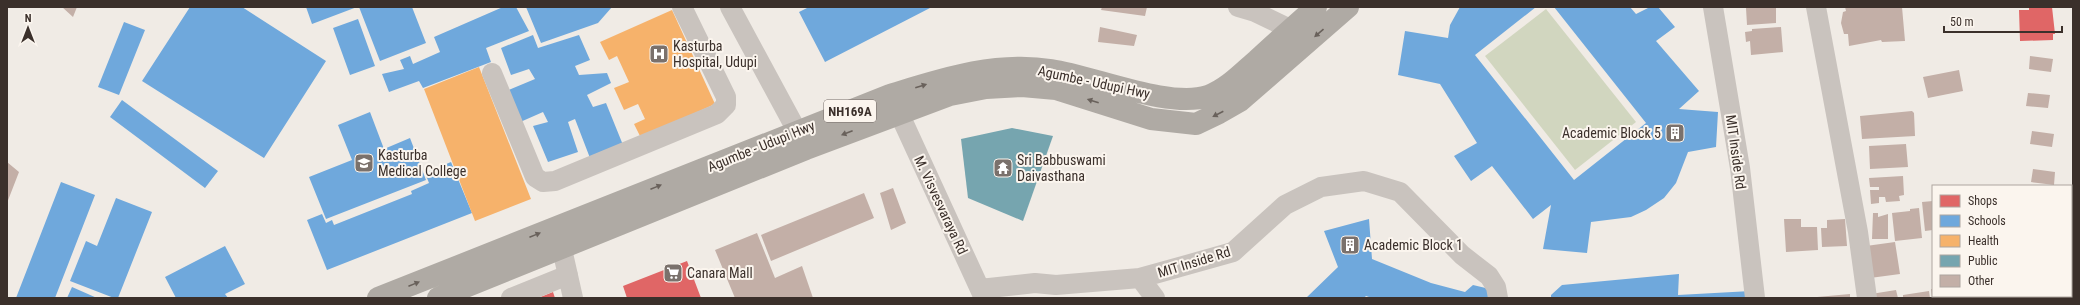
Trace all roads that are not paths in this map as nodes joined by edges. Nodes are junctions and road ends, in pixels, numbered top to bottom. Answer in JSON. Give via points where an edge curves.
{"nodes":[{"id":1,"x":682,"y":7,"type":"edge"},
{"id":2,"x":730,"y":7,"type":"edge"},
{"id":3,"x":1238,"y":7,"type":"edge"},
{"id":4,"x":1316,"y":7,"type":"edge"},
{"id":5,"x":1348,"y":7,"type":"edge"},
{"id":6,"x":1713,"y":7,"type":"edge"},
{"id":7,"x":1816,"y":7,"type":"edge"},
{"id":8,"x":1290,"y":29,"type":"junction"},
{"id":9,"x":492,"y":73,"type":"dead end"},
{"id":10,"x":894,"y":104,"type":"junction"},
{"id":11,"x":797,"y":131,"type":"junction"},
{"id":12,"x":562,"y":249,"type":"junction"},
{"id":13,"x":568,"y":275,"type":"junction"},
{"id":14,"x":1140,"y":278,"type":"junction"},
{"id":15,"x":1035,"y":283,"type":"junction"},
{"id":16,"x":982,"y":294,"type":"edge"},
{"id":17,"x":378,"y":298,"type":"edge"},
{"id":18,"x":438,"y":298,"type":"edge"},
{"id":19,"x":511,"y":298,"type":"edge"},
{"id":20,"x":572,"y":298,"type":"edge"},
{"id":21,"x":1013,"y":298,"type":"edge"},
{"id":22,"x":1155,"y":298,"type":"edge"},
{"id":23,"x":1498,"y":298,"type":"edge"},
{"id":24,"x":1755,"y":298,"type":"edge"},
{"id":25,"x":1867,"y":298,"type":"edge"}],
"edges":[{"from":1,"to":9,"type":"street","via":[[726,97],[726,105],[717,114],[555,181],[543,182],[535,177]]},
{"from":2,"to":11,"type":"street"},
{"from":3,"to":8,"type":"street","via":[[1255,12]]},
{"from":4,"to":8,"type":"highway","name":"Agumbe - Udupi Hwy","number":"NH169A"},
{"from":5,"to":10,"type":"highway","name":"Agumbe - Udupi Hwy","number":"NH169A","one_way":true,"via":[[1240,101],[1196,124],[1151,119],[1056,89],[1022,86],[986,88]]},
{"from":6,"to":24,"type":"street","name":"MIT Inside Rd","via":[[1740,168]]},
{"from":7,"to":25,"type":"street","via":[[1858,232]]},
{"from":10,"to":8,"type":"highway","name":"Agumbe - Udupi Hwy","number":"NH169A","one_way":true,"via":[[939,80],[1021,67],[1051,70],[1161,97],[1185,99],[1208,96],[1229,85]]},
{"from":10,"to":11,"type":"highway","name":"Agumbe - Udupi Hwy","number":"NH169A"},
{"from":10,"to":12,"type":"highway","name":"Agumbe - Udupi Hwy","number":"NH169A","one_way":true},
{"from":10,"to":16,"type":"street","name":"M. Visvesvaraya Rd"},
{"from":17,"to":11,"type":"highway","name":"Agumbe - Udupi Hwy","number":"NH169A","one_way":true},
{"from":12,"to":13,"type":"street"},
{"from":12,"to":18,"type":"highway","name":"Agumbe - Udupi Hwy","number":"NH169A"},
{"from":13,"to":19,"type":"street"},
{"from":13,"to":20,"type":"street"},
{"from":14,"to":15,"type":"street","name":"MIT Inside Rd","via":[[1056,285]]},
{"from":14,"to":22,"type":"street"},
{"from":14,"to":23,"type":"street","name":"MIT Inside Rd","via":[[1233,252],[1285,205],[1321,187],[1364,181],[1400,192],[1462,255],[1489,276],[1496,287]]},
{"from":15,"to":16,"type":"street","name":"MIT Inside Rd"},
{"from":15,"to":21,"type":"street"}]}
